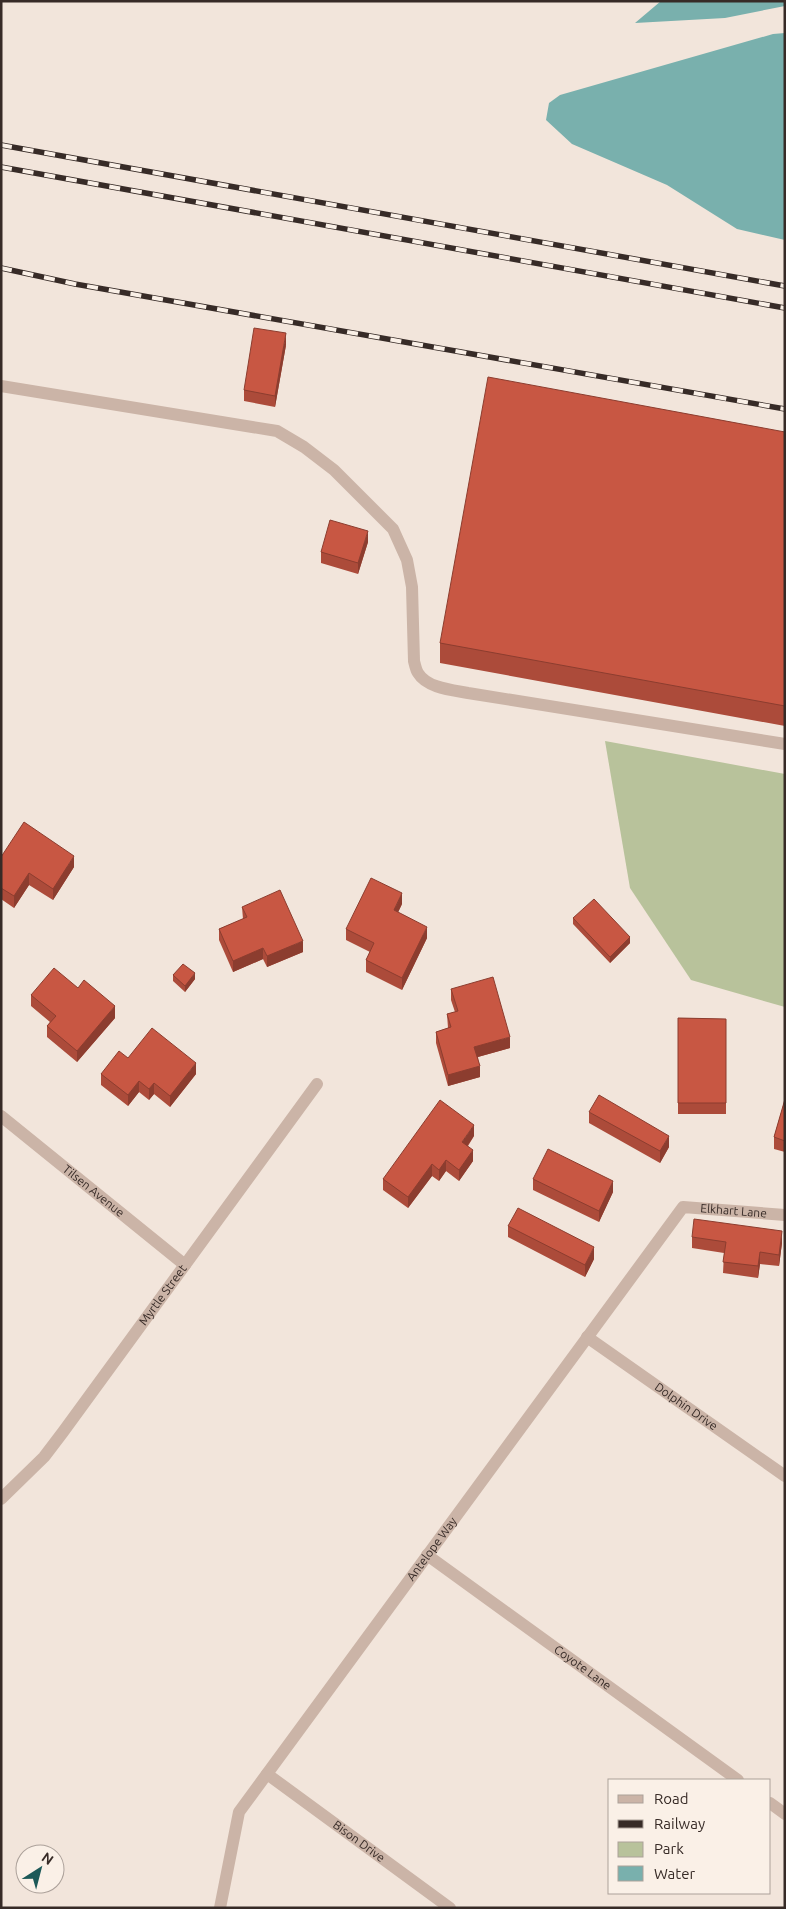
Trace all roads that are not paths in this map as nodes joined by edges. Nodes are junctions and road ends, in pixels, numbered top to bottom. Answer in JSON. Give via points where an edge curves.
{"nodes":[{"id":1,"x":1,"y":386,"type":"edge"},
{"id":2,"x":785,"y":744,"type":"edge"},
{"id":3,"x":317,"y":1084,"type":"dead end"},
{"id":4,"x":1,"y":1116,"type":"edge"},
{"id":5,"x":683,"y":1207,"type":"joint"},
{"id":6,"x":785,"y":1215,"type":"edge"},
{"id":7,"x":185,"y":1264,"type":"junction"},
{"id":8,"x":587,"y":1337,"type":"junction"},
{"id":9,"x":785,"y":1476,"type":"edge"},
{"id":10,"x":1,"y":1499,"type":"edge"},
{"id":11,"x":427,"y":1555,"type":"junction"},
{"id":12,"x":267,"y":1774,"type":"junction"},
{"id":13,"x":737,"y":1779,"type":"edge"},
{"id":14,"x":771,"y":1804,"type":"edge"},
{"id":15,"x":785,"y":1814,"type":"edge"},
{"id":16,"x":220,"y":1908,"type":"edge"},
{"id":17,"x":450,"y":1908,"type":"edge"}],
"edges":[{"from":1,"to":2,"type":"street","via":[[277,431],[304,447],[334,470],[393,529],[407,560],[412,587],[414,661],[418,673],[427,682],[468,693]]},
{"from":3,"to":7,"type":"street","name":"Myrtle Street"},
{"from":4,"to":7,"type":"street","name":"Tilsen Avenue"},
{"from":5,"to":6,"type":"street","name":"Elkhart Lane"},
{"from":5,"to":8,"type":"street","name":"Antelope Way"},
{"from":7,"to":10,"type":"street","name":"Myrtle Street","via":[[49,1451]]},
{"from":8,"to":9,"type":"street","name":"Dolphin Drive"},
{"from":8,"to":11,"type":"street","name":"Antelope Way"},
{"from":11,"to":12,"type":"street","name":"Antelope Way"},
{"from":11,"to":13,"type":"street","name":"Coyote Lane"},
{"from":12,"to":16,"type":"street","name":"Antelope Way","via":[[239,1812]]},
{"from":12,"to":17,"type":"street","name":"Bison Drive"},
{"from":14,"to":15,"type":"street"}]}
